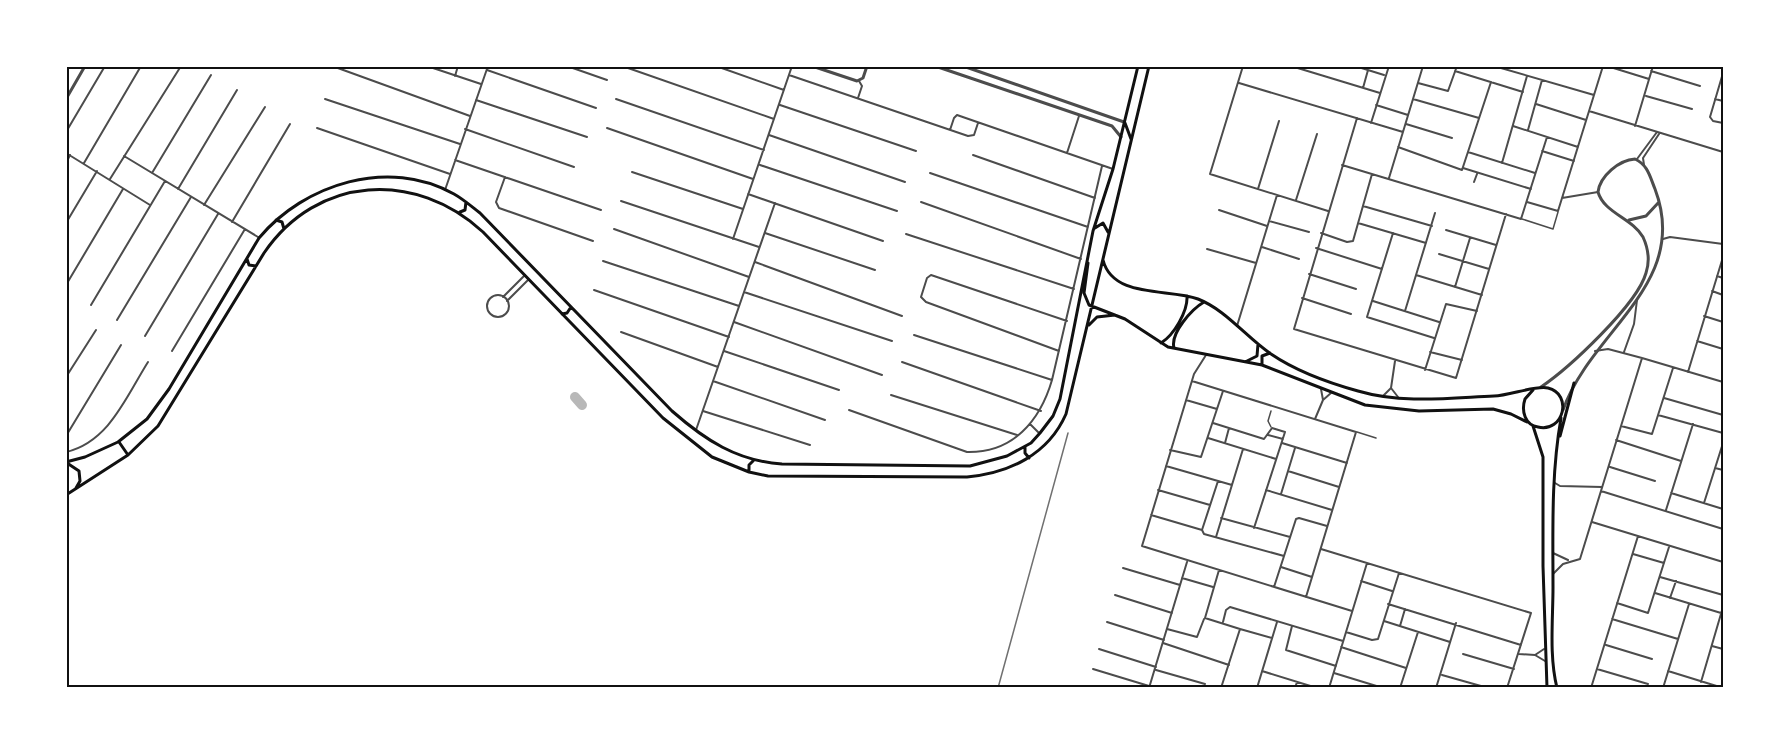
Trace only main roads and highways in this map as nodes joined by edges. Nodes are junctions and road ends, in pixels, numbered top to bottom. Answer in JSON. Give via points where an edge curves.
{"nodes":[{"id":1,"x":1149,"y":66,"type":"edge"},
{"id":2,"x":1138,"y":67,"type":"edge"},
{"id":3,"x":1124,"y":122,"type":"junction"},
{"id":4,"x":1132,"y":141,"type":"junction"},
{"id":5,"x":425,"y":184,"type":"junction"},
{"id":6,"x":420,"y":190,"type":"junction"},
{"id":7,"x":466,"y":202,"type":"junction"},
{"id":8,"x":460,"y":212,"type":"junction"},
{"id":9,"x":276,"y":220,"type":"junction"},
{"id":10,"x":284,"y":229,"type":"junction"},
{"id":11,"x":1093,"y":231,"type":"junction"},
{"id":12,"x":1108,"y":237,"type":"junction"},
{"id":13,"x":518,"y":251,"type":"junction"},
{"id":14,"x":247,"y":258,"type":"junction"},
{"id":15,"x":509,"y":258,"type":"junction"},
{"id":16,"x":1088,"y":258,"type":"junction"},
{"id":17,"x":1103,"y":259,"type":"junction"},
{"id":18,"x":256,"y":266,"type":"junction"},
{"id":19,"x":1187,"y":296,"type":"junction"},
{"id":20,"x":1204,"y":302,"type":"junction"},
{"id":21,"x":571,"y":305,"type":"junction"},
{"id":22,"x":1092,"y":307,"type":"junction"},
{"id":23,"x":562,"y":314,"type":"junction"},
{"id":24,"x":1117,"y":315,"type":"junction"},
{"id":25,"x":1087,"y":327,"type":"junction"},
{"id":26,"x":1161,"y":343,"type":"junction"},
{"id":27,"x":1258,"y":344,"type":"junction"},
{"id":28,"x":1174,"y":349,"type":"junction"},
{"id":29,"x":1270,"y":353,"type":"junction"},
{"id":30,"x":1246,"y":362,"type":"junction"},
{"id":31,"x":1262,"y":365,"type":"junction"},
{"id":32,"x":1574,"y":383,"type":"road end"},
{"id":33,"x":1533,"y":390,"type":"junction"},
{"id":34,"x":1412,"y":399,"type":"junction"},
{"id":35,"x":1408,"y":410,"type":"junction"},
{"id":36,"x":672,"y":411,"type":"junction"},
{"id":37,"x":1053,"y":416,"type":"junction"},
{"id":38,"x":1562,"y":416,"type":"junction"},
{"id":39,"x":663,"y":418,"type":"junction"},
{"id":40,"x":1529,"y":422,"type":"junction"},
{"id":41,"x":1062,"y":423,"type":"junction"},
{"id":42,"x":1533,"y":426,"type":"junction"},
{"id":43,"x":1557,"y":440,"type":"junction"},
{"id":44,"x":118,"y":442,"type":"junction"},
{"id":45,"x":1025,"y":447,"type":"junction"},
{"id":46,"x":128,"y":455,"type":"junction"},
{"id":47,"x":740,"y":457,"type":"junction"},
{"id":48,"x":1029,"y":458,"type":"junction"},
{"id":49,"x":753,"y":461,"type":"junction"},
{"id":50,"x":66,"y":462,"type":"edge"},
{"id":51,"x":735,"y":467,"type":"junction"},
{"id":52,"x":960,"y":467,"type":"junction"},
{"id":53,"x":749,"y":472,"type":"junction"},
{"id":54,"x":958,"y":477,"type":"junction"},
{"id":55,"x":75,"y":489,"type":"junction"},
{"id":56,"x":66,"y":495,"type":"edge"},
{"id":57,"x":1552,"y":506,"type":"junction"},
{"id":58,"x":1543,"y":514,"type":"junction"},
{"id":59,"x":1546,"y":688,"type":"edge"},
{"id":60,"x":1557,"y":688,"type":"edge"}],
"edges":[{"from":1,"to":4,"type":"main road"},
{"from":2,"to":3,"type":"main road"},
{"from":3,"to":4,"type":"main road"},
{"from":3,"to":11,"type":"main road"},
{"from":4,"to":12,"type":"main road"},
{"from":5,"to":6,"type":"main road"},
{"from":5,"to":7,"type":"main road"},
{"from":5,"to":9,"type":"main road","via":[[387,178],[350,181],[310,197]]},
{"from":6,"to":8,"type":"main road"},
{"from":6,"to":10,"type":"main road","via":[[380,189],[341,195],[312,207]]},
{"from":7,"to":8,"type":"main road"},
{"from":7,"to":13,"type":"main road"},
{"from":8,"to":15,"type":"main road"},
{"from":9,"to":10,"type":"main road","via":[[282,222]]},
{"from":9,"to":14,"type":"main road"},
{"from":10,"to":18,"type":"main road"},
{"from":11,"to":12,"type":"main road","via":[[1105,224]]},
{"from":11,"to":16,"type":"main road"},
{"from":12,"to":17,"type":"main road"},
{"from":13,"to":15,"type":"main road","via":[[510,252]]},
{"from":13,"to":21,"type":"main road"},
{"from":14,"to":18,"type":"main road","via":[[249,265]]},
{"from":14,"to":44,"type":"main road","via":[[156,407],[137,429]]},
{"from":15,"to":23,"type":"main road"},
{"from":16,"to":22,"type":"main road","via":[[1084,293]]},
{"from":16,"to":37,"type":"main road","via":[[1067,371]]},
{"from":17,"to":19,"type":"main road","via":[[1107,272],[1122,284]]},
{"from":17,"to":22,"type":"main road"},
{"from":18,"to":46,"type":"main road","via":[[168,412]]},
{"from":19,"to":20,"type":"main road"},
{"from":19,"to":26,"type":"main road","via":[[1186,308]]},
{"from":20,"to":27,"type":"main road"},
{"from":20,"to":28,"type":"main road","via":[[1194,308],[1173,340]]},
{"from":21,"to":23,"type":"main road"},
{"from":21,"to":36,"type":"main road"},
{"from":22,"to":24,"type":"main road"},
{"from":22,"to":25,"type":"main road"},
{"from":23,"to":39,"type":"main road"},
{"from":24,"to":25,"type":"main road","via":[[1097,317]]},
{"from":24,"to":26,"type":"main road"},
{"from":25,"to":41,"type":"main road"},
{"from":26,"to":28,"type":"main road"},
{"from":27,"to":29,"type":"main road"},
{"from":27,"to":30,"type":"main road","via":[[1257,356]]},
{"from":28,"to":30,"type":"main road"},
{"from":29,"to":31,"type":"main road","via":[[1262,356]]},
{"from":29,"to":34,"type":"main road","via":[[1324,380],[1380,397]]},
{"from":30,"to":31,"type":"main road"},
{"from":31,"to":35,"type":"main road","via":[[1382,409]]},
{"from":32,"to":43,"type":"main road"},
{"from":33,"to":34,"type":"main road","via":[[1503,396]]},
{"from":33,"to":38,"type":"main road","via":[[1548,388],[1560,396]]},
{"from":33,"to":40,"type":"main road","via":[[1523,405]]},
{"from":34,"to":35,"type":"main road"},
{"from":35,"to":40,"type":"main road","via":[[1493,409]]},
{"from":36,"to":39,"type":"main road"},
{"from":36,"to":47,"type":"main road"},
{"from":37,"to":41,"type":"main road","via":[[1059,416]]},
{"from":37,"to":45,"type":"main road"},
{"from":38,"to":42,"type":"main road","via":[[1553,426]]},
{"from":38,"to":43,"type":"main road"},
{"from":39,"to":51,"type":"main road","via":[[696,447]]},
{"from":40,"to":42,"type":"main road"},
{"from":41,"to":48,"type":"main road"},
{"from":42,"to":58,"type":"main road","via":[[1542,450]]},
{"from":43,"to":57,"type":"main road"},
{"from":44,"to":46,"type":"main road"},
{"from":44,"to":50,"type":"main road"},
{"from":45,"to":48,"type":"main road"},
{"from":45,"to":52,"type":"main road","via":[[995,461]]},
{"from":46,"to":55,"type":"main road"},
{"from":47,"to":49,"type":"main road"},
{"from":47,"to":51,"type":"main road","via":[[740,465]]},
{"from":48,"to":54,"type":"main road","via":[[998,473]]},
{"from":49,"to":52,"type":"main road"},
{"from":49,"to":53,"type":"main road"},
{"from":50,"to":55,"type":"main road","via":[[79,471],[80,481]]},
{"from":51,"to":53,"type":"main road"},
{"from":52,"to":54,"type":"main road"},
{"from":53,"to":54,"type":"main road","via":[[810,478]]},
{"from":55,"to":56,"type":"main road"},
{"from":57,"to":58,"type":"main road"},
{"from":57,"to":60,"type":"main road"},
{"from":58,"to":59,"type":"main road"}]}
